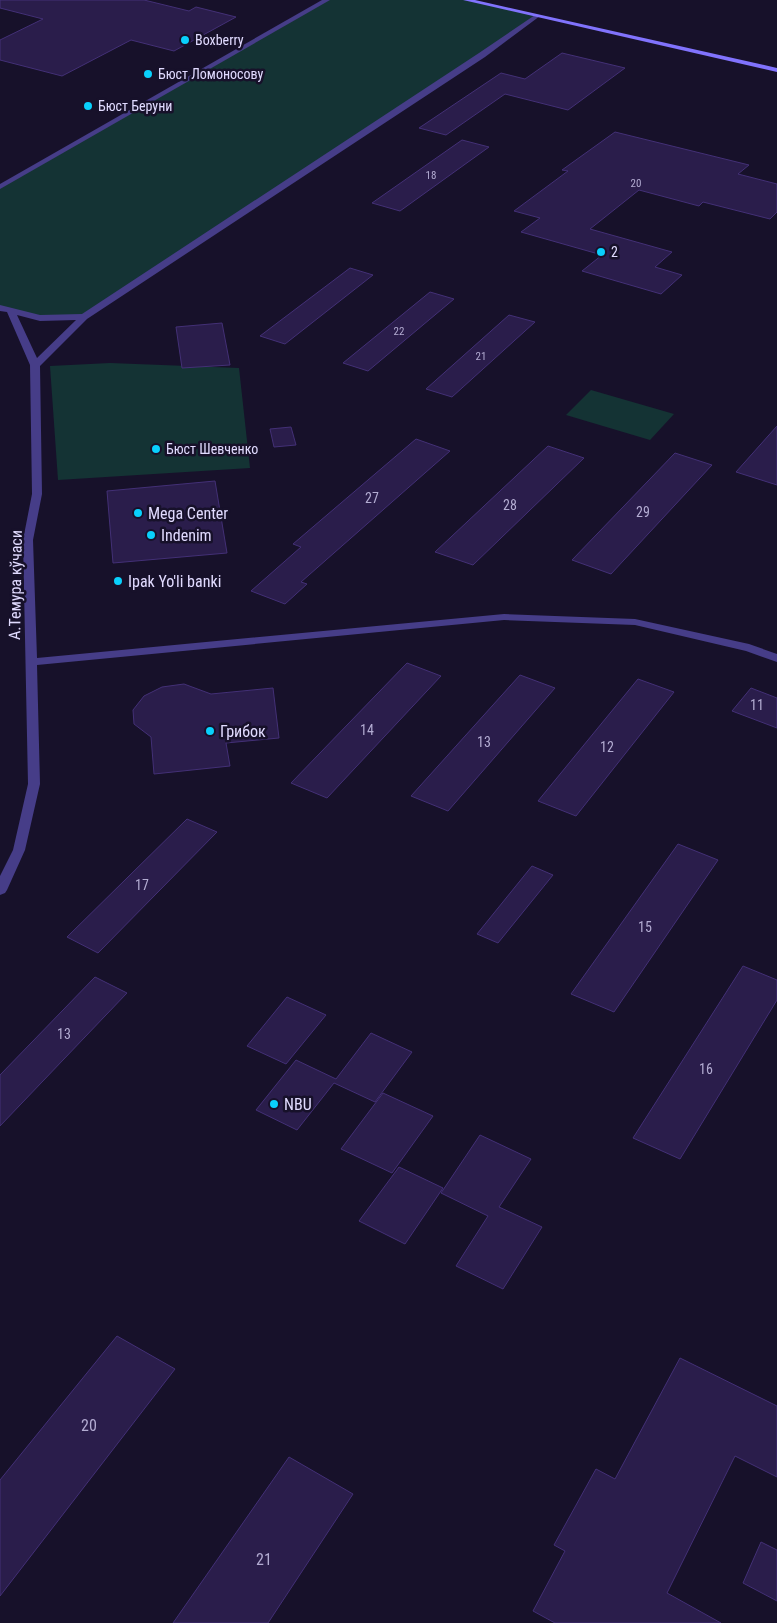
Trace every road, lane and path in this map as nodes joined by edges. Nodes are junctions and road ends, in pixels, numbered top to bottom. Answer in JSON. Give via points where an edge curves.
{"nodes":[{"id":1,"x":327,"y":0,"type":"edge"},
{"id":2,"x":466,"y":0,"type":"edge"},
{"id":3,"x":536,"y":16,"type":"junction"},
{"id":4,"x":777,"y":70,"type":"edge"},
{"id":5,"x":0,"y":187,"type":"edge"},
{"id":6,"x":0,"y":308,"type":"edge"},
{"id":7,"x":10,"y":312,"type":"junction"},
{"id":8,"x":84,"y":317,"type":"junction"},
{"id":9,"x":35,"y":365,"type":"junction"},
{"id":10,"x":777,"y":658,"type":"edge"},
{"id":11,"x":31,"y":662,"type":"junction"},
{"id":12,"x":0,"y":890,"type":"edge"}],
"edges":[{"from":1,"to":5,"type":"street"},
{"from":2,"to":3,"type":"street"},
{"from":3,"to":4,"type":"street"},
{"from":3,"to":8,"type":"street","via":[[482,55]]},
{"from":6,"to":7,"type":"street"},
{"from":7,"to":8,"type":"street","via":[[40,318]]},
{"from":7,"to":9,"type":"street"},
{"from":8,"to":9,"type":"street"},
{"from":9,"to":11,"type":"street","name":"А.Темура кўчаси","via":[[37,494],[28,540]]},
{"from":10,"to":11,"type":"street","via":[[749,648],[635,622],[504,617]]},
{"from":11,"to":12,"type":"street","name":"А.Темура кўчаси","via":[[34,784],[19,850]]}]}
